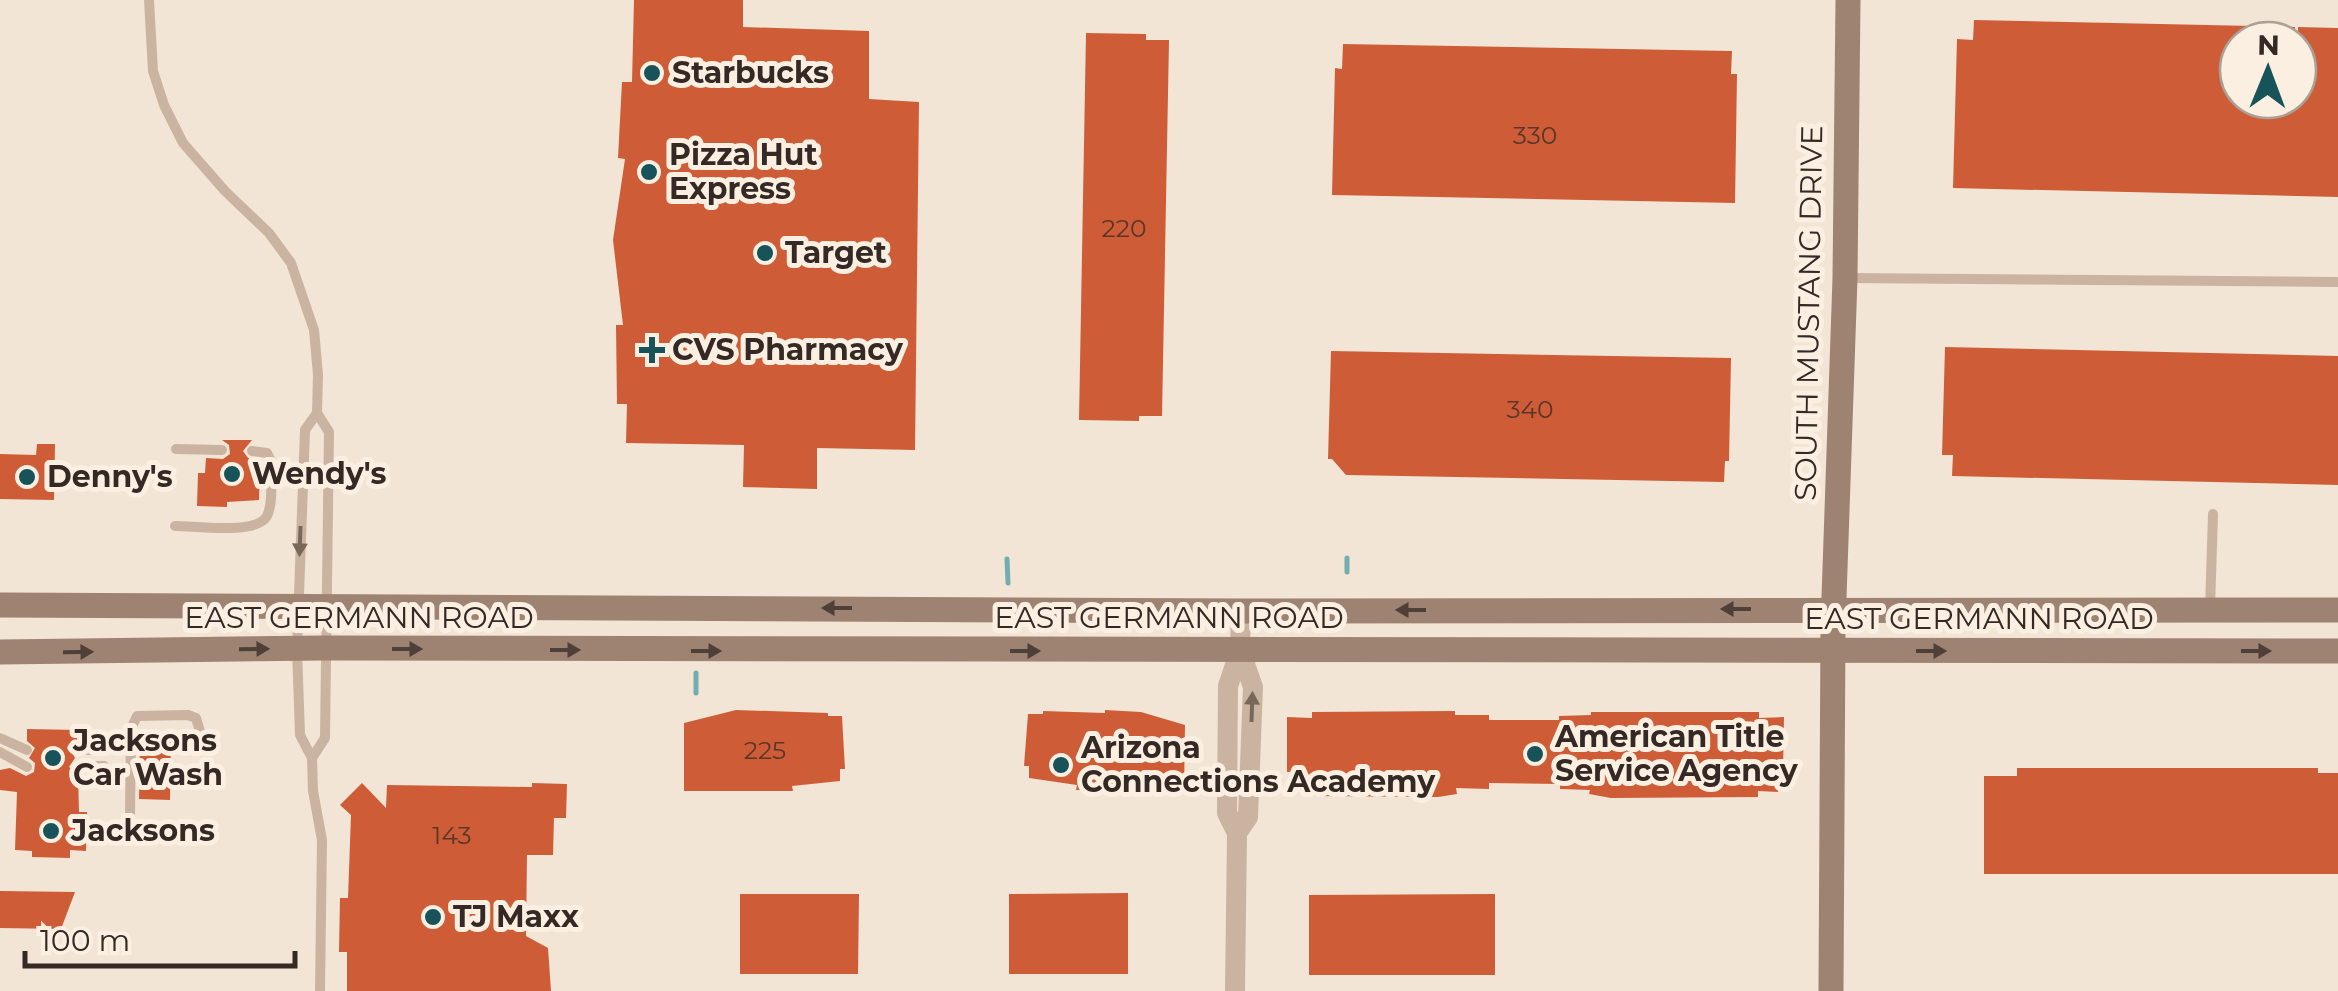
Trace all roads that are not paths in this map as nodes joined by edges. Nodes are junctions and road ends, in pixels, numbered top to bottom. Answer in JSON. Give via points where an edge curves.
{"nodes":[{"id":1,"x":149,"y":0,"type":"edge"},
{"id":2,"x":1848,"y":0,"type":"edge"},
{"id":3,"x":1846,"y":278,"type":"junction"},
{"id":4,"x":2338,"y":282,"type":"edge"},
{"id":5,"x":318,"y":413,"type":"junction"},
{"id":6,"x":176,"y":449,"type":"dead end"},
{"id":7,"x":222,"y":450,"type":"dead end"},
{"id":8,"x":252,"y":451,"type":"dead end"},
{"id":9,"x":2214,"y":514,"type":"dead end"},
{"id":10,"x":175,"y":526,"type":"dead end"},
{"id":11,"x":0,"y":605,"type":"edge"},
{"id":12,"x":298,"y":606,"type":"junction"},
{"id":13,"x":325,"y":606,"type":"junction"},
{"id":14,"x":2210,"y":609,"type":"junction"},
{"id":15,"x":2338,"y":610,"type":"edge"},
{"id":16,"x":1241,"y":611,"type":"junction"},
{"id":17,"x":1833,"y":629,"type":"junction"},
{"id":18,"x":324,"y":648,"type":"junction"},
{"id":19,"x":297,"y":649,"type":"junction"},
{"id":20,"x":1240,"y":650,"type":"junction"},
{"id":21,"x":2338,"y":651,"type":"edge"},
{"id":22,"x":0,"y":652,"type":"edge"},
{"id":23,"x":0,"y":738,"type":"edge"},
{"id":24,"x":202,"y":738,"type":"dead end"},
{"id":25,"x":27,"y":750,"type":"dead end"},
{"id":26,"x":78,"y":750,"type":"dead end"},
{"id":27,"x":104,"y":750,"type":"dead end"},
{"id":28,"x":0,"y":752,"type":"edge"},
{"id":29,"x":312,"y":758,"type":"junction"},
{"id":30,"x":27,"y":766,"type":"dead end"},
{"id":31,"x":78,"y":766,"type":"dead end"},
{"id":32,"x":104,"y":766,"type":"dead end"},
{"id":33,"x":130,"y":814,"type":"dead end"},
{"id":34,"x":320,"y":991,"type":"edge"},
{"id":35,"x":1235,"y":991,"type":"edge"},
{"id":36,"x":1832,"y":991,"type":"edge"}],
"edges":[{"from":1,"to":5,"type":"lane","via":[[153,70],[183,143],[291,264],[314,330]]},
{"from":2,"to":3,"type":"main road","name":"SOUTH MUSTANG DRIVE"},
{"from":3,"to":4,"type":"lane"},
{"from":3,"to":17,"type":"main road","name":"SOUTH MUSTANG DRIVE"},
{"from":5,"to":12,"type":"lane","one_way":true,"via":[[304,430]]},
{"from":5,"to":13,"type":"lane","via":[[329,432]]},
{"from":6,"to":7,"type":"lane"},
{"from":8,"to":10,"type":"lane","via":[[267,453],[271,461],[263,521],[252,528]]},
{"from":9,"to":14,"type":"lane"},
{"from":11,"to":12,"type":"main road","name":"EAST GERMANN ROAD"},
{"from":12,"to":13,"type":"main road","name":"EAST GERMANN ROAD"},
{"from":12,"to":19,"type":"lane"},
{"from":16,"to":13,"type":"main road","name":"EAST GERMANN ROAD","one_way":true},
{"from":13,"to":18,"type":"lane"},
{"from":14,"to":15,"type":"main road","name":"EAST GERMANN ROAD"},
{"from":14,"to":17,"type":"main road","name":"EAST GERMANN ROAD"},
{"from":17,"to":16,"type":"main road","name":"EAST GERMANN ROAD","one_way":true},
{"from":16,"to":20,"type":"street"},
{"from":17,"to":20,"type":"main road","name":"EAST GERMANN ROAD"},
{"from":17,"to":21,"type":"main road","name":"EAST GERMANN ROAD","one_way":true},
{"from":17,"to":36,"type":"main road","name":"SOUTH MUSTANG DRIVE"},
{"from":18,"to":19,"type":"main road","name":"EAST GERMANN ROAD"},
{"from":18,"to":20,"type":"main road","name":"EAST GERMANN ROAD","one_way":true},
{"from":18,"to":29,"type":"lane","via":[[325,738]]},
{"from":22,"to":19,"type":"main road","name":"EAST GERMANN ROAD","one_way":true},
{"from":19,"to":29,"type":"lane","via":[[300,734]]},
{"from":20,"to":35,"type":"street","via":[[1252,687],[1248,817],[1238,833]]},
{"from":23,"to":25,"type":"lane"},
{"from":24,"to":33,"type":"lane","via":[[196,718],[188,715],[136,716],[130,729]]},
{"from":26,"to":27,"type":"lane"},
{"from":28,"to":30,"type":"lane"},
{"from":29,"to":34,"type":"lane","via":[[322,840]]},
{"from":31,"to":32,"type":"lane"}]}
